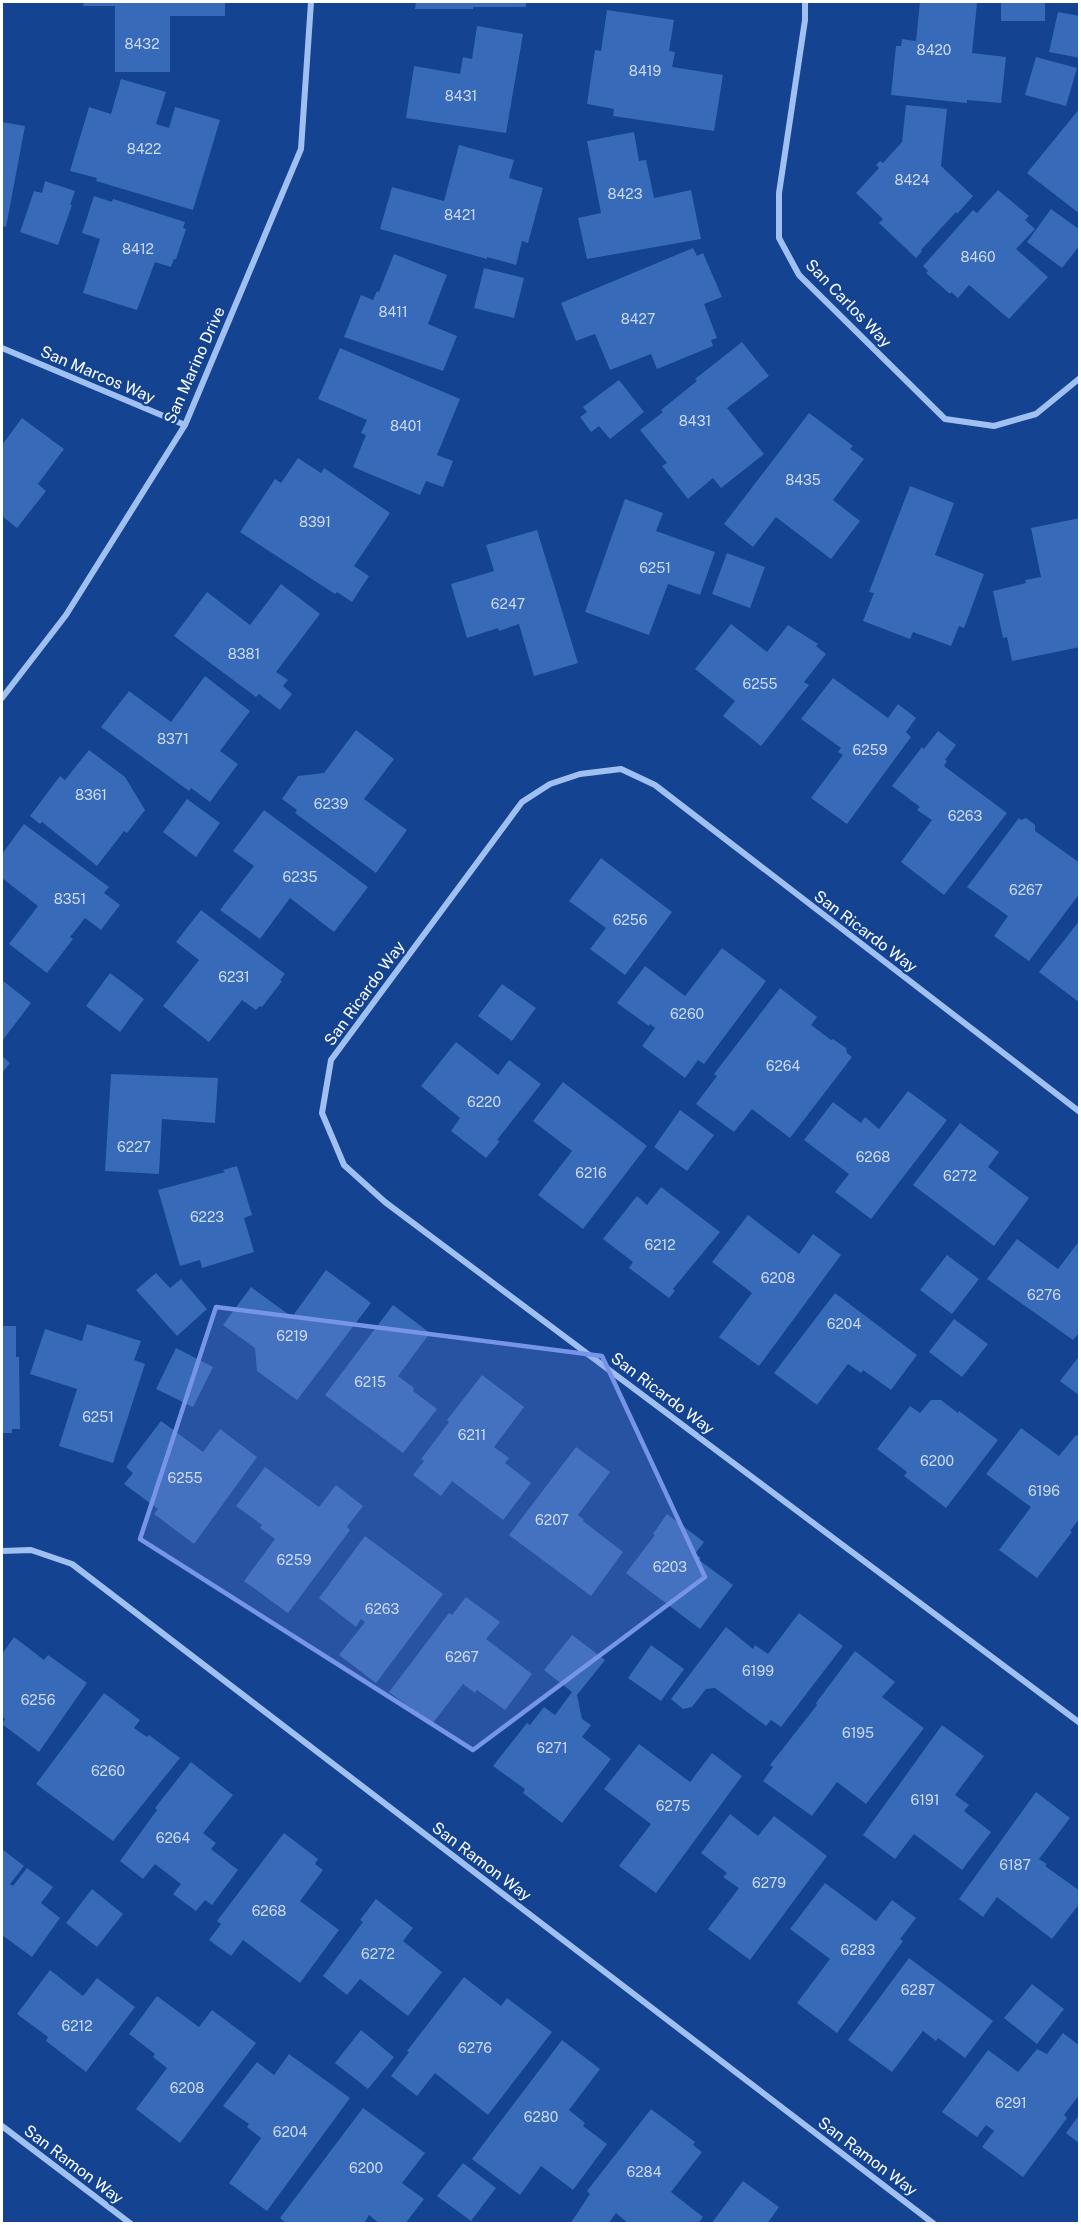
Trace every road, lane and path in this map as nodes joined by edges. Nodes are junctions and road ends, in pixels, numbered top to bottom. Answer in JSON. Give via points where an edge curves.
{"nodes":[{"id":1,"x":311,"y":2,"type":"edge"},
{"id":2,"x":805,"y":2,"type":"edge"},
{"id":3,"x":2,"y":348,"type":"edge"},
{"id":4,"x":1080,"y":378,"type":"edge"},
{"id":5,"x":185,"y":425,"type":"junction"},
{"id":6,"x":2,"y":698,"type":"edge"},
{"id":7,"x":1080,"y":1112,"type":"edge"},
{"id":8,"x":2,"y":1551,"type":"edge"},
{"id":9,"x":1080,"y":1723,"type":"edge"},
{"id":10,"x":2,"y":2126,"type":"edge"},
{"id":11,"x":131,"y":2223,"type":"edge"},
{"id":12,"x":934,"y":2223,"type":"edge"}],
"edges":[{"from":1,"to":5,"type":"street","name":"San Marino Drive","via":[[301,149]]},
{"from":2,"to":4,"type":"street","name":"San Carlos Way","via":[[779,193],[778,238],[799,274],[945,419],[993,426],[1036,414]]},
{"from":3,"to":5,"type":"street","name":"San Marcos Way"},
{"from":5,"to":6,"type":"street","name":"San Marino Drive","via":[[66,615]]},
{"from":7,"to":9,"type":"street","name":"San Ricardo Way","via":[[655,785],[621,769],[580,774],[550,784],[522,802],[331,1060],[322,1113],[344,1166],[385,1202]]},
{"from":8,"to":12,"type":"street","name":"San Ramon Way","via":[[31,1550],[72,1564]]},
{"from":10,"to":11,"type":"street","name":"San Ramon Way"}]}
